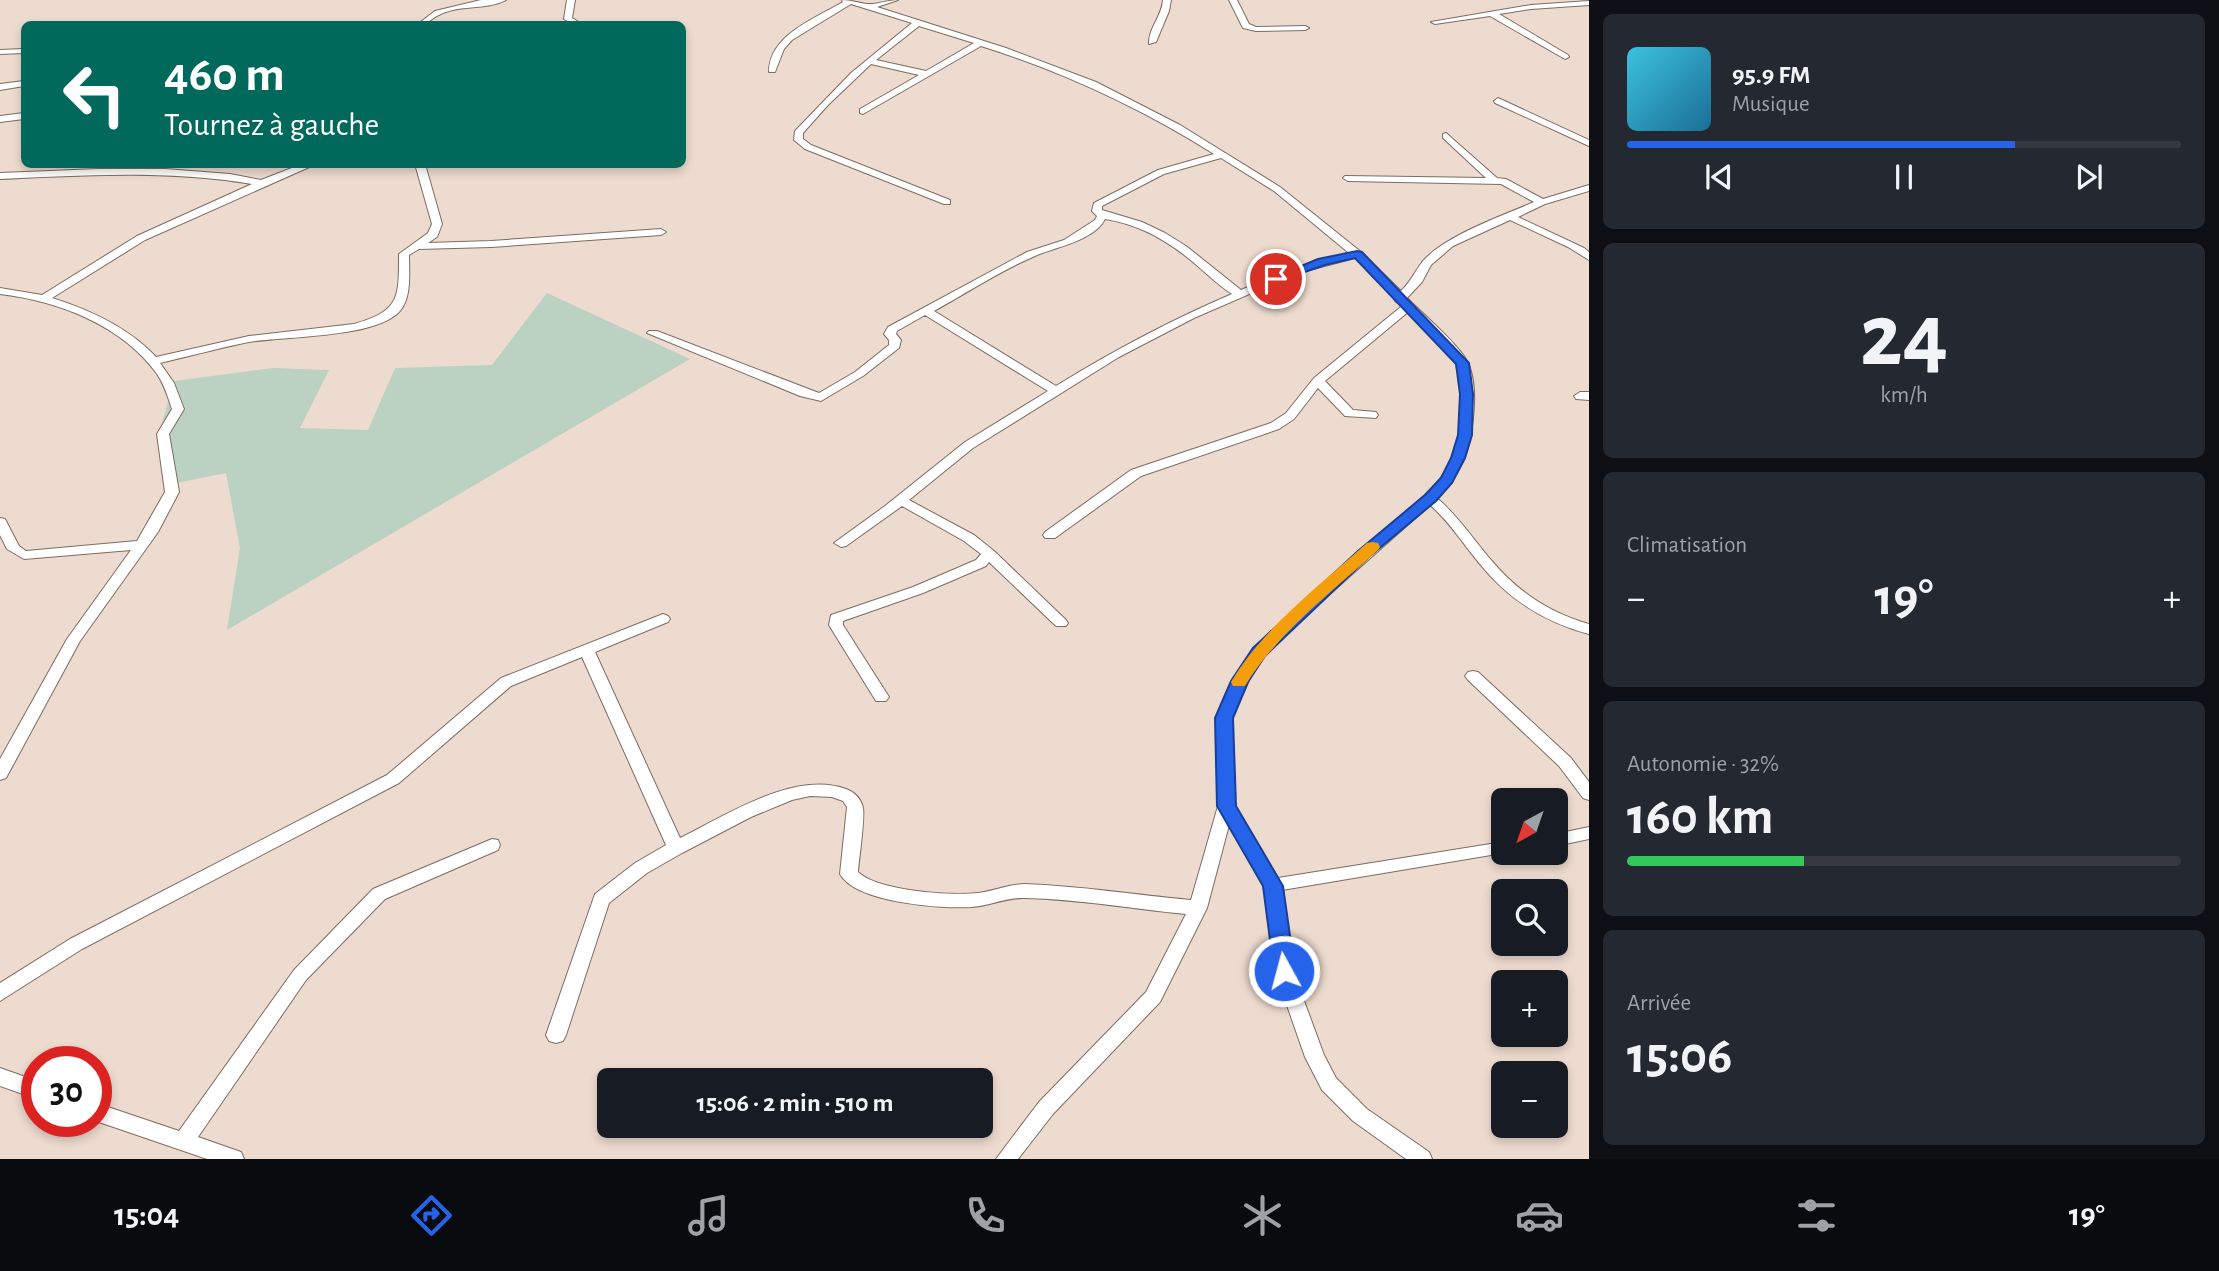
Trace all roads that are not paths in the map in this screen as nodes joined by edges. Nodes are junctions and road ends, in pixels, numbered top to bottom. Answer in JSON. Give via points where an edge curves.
{"nodes":[{"id":1,"x":502,"y":0,"type":"edge"},
{"id":2,"x":571,"y":0,"type":"edge"},
{"id":3,"x":894,"y":0,"type":"edge"},
{"id":4,"x":1167,"y":0,"type":"edge"},
{"id":5,"x":1233,"y":0,"type":"edge"},
{"id":6,"x":848,"y":1,"type":"edge"},
{"id":7,"x":1588,"y":1,"type":"edge"},
{"id":8,"x":868,"y":7,"type":"junction"},
{"id":9,"x":1493,"y":14,"type":"junction"},
{"id":10,"x":425,"y":21,"type":"edge"},
{"id":11,"x":572,"y":21,"type":"edge"},
{"id":12,"x":1435,"y":22,"type":"dead end"},
{"id":13,"x":916,"y":24,"type":"junction"},
{"id":14,"x":1305,"y":28,"type":"dead end"},
{"id":15,"x":980,"y":43,"type":"junction"},
{"id":16,"x":1152,"y":43,"type":"dead end"},
{"id":17,"x":21,"y":51,"type":"edge"},
{"id":18,"x":0,"y":52,"type":"edge"},
{"id":19,"x":1565,"y":57,"type":"dead end"},
{"id":20,"x":869,"y":61,"type":"junction"},
{"id":21,"x":772,"y":70,"type":"dead end"},
{"id":22,"x":927,"y":75,"type":"junction"},
{"id":23,"x":21,"y":84,"type":"edge"},
{"id":24,"x":0,"y":87,"type":"edge"},
{"id":25,"x":1498,"y":102,"type":"dead end"},
{"id":26,"x":863,"y":111,"type":"dead end"},
{"id":27,"x":21,"y":117,"type":"edge"},
{"id":28,"x":0,"y":119,"type":"edge"},
{"id":29,"x":1446,"y":136,"type":"dead end"},
{"id":30,"x":1589,"y":143,"type":"edge"},
{"id":31,"x":1222,"y":155,"type":"junction"},
{"id":32,"x":301,"y":168,"type":"edge"},
{"id":33,"x":420,"y":168,"type":"edge"},
{"id":34,"x":0,"y":176,"type":"edge"},
{"id":35,"x":1348,"y":178,"type":"dead end"},
{"id":36,"x":1494,"y":180,"type":"junction"},
{"id":37,"x":262,"y":183,"type":"junction"},
{"id":38,"x":1589,"y":188,"type":"edge"},
{"id":39,"x":947,"y":201,"type":"dead end"},
{"id":40,"x":1542,"y":202,"type":"junction"},
{"id":41,"x":1102,"y":215,"type":"junction"},
{"id":42,"x":1511,"y":217,"type":"junction"},
{"id":43,"x":661,"y":232,"type":"dead end"},
{"id":44,"x":413,"y":247,"type":"junction"},
{"id":45,"x":1357,"y":254,"type":"junction"},
{"id":46,"x":1587,"y":254,"type":"edge"},
{"id":47,"x":0,"y":291,"type":"edge"},
{"id":48,"x":1240,"y":293,"type":"junction"},
{"id":49,"x":46,"y":297,"type":"junction"},
{"id":50,"x":1403,"y":303,"type":"junction"},
{"id":51,"x":926,"y":311,"type":"junction"},
{"id":52,"x":653,"y":333,"type":"dead end"},
{"id":53,"x":153,"y":361,"type":"junction"},
{"id":54,"x":1318,"y":381,"type":"junction"},
{"id":55,"x":1058,"y":392,"type":"junction"},
{"id":56,"x":1372,"y":415,"type":"dead end"},
{"id":57,"x":1430,"y":498,"type":"junction"},
{"id":58,"x":900,"y":500,"type":"junction"},
{"id":59,"x":0,"y":522,"type":"edge"},
{"id":60,"x":1050,"y":535,"type":"dead end"},
{"id":61,"x":841,"y":543,"type":"dead end"},
{"id":62,"x":142,"y":545,"type":"junction"},
{"id":63,"x":989,"y":554,"type":"junction"},
{"id":64,"x":663,"y":619,"type":"dead end"},
{"id":65,"x":1061,"y":623,"type":"dead end"},
{"id":66,"x":1589,"y":629,"type":"edge"},
{"id":67,"x":586,"y":649,"type":"junction"},
{"id":68,"x":1474,"y":676,"type":"dead end"},
{"id":69,"x":881,"y":697,"type":"dead end"},
{"id":70,"x":0,"y":774,"type":"edge"},
{"id":71,"x":1589,"y":794,"type":"edge"},
{"id":72,"x":1226,"y":806,"type":"junction"},
{"id":73,"x":1589,"y":834,"type":"edge"},
{"id":74,"x":1568,"y":838,"type":"edge"},
{"id":75,"x":492,"y":845,"type":"dead end"},
{"id":76,"x":676,"y":848,"type":"junction"},
{"id":77,"x":1491,"y":850,"type":"edge"},
{"id":78,"x":1273,"y":886,"type":"junction"},
{"id":79,"x":1198,"y":908,"type":"junction"},
{"id":80,"x":0,"y":993,"type":"edge"},
{"id":81,"x":556,"y":1035,"type":"dead end"},
{"id":82,"x":0,"y":1077,"type":"edge"},
{"id":83,"x":21,"y":1084,"type":"edge"},
{"id":84,"x":112,"y":1118,"type":"edge"},
{"id":85,"x":183,"y":1142,"type":"junction"},
{"id":86,"x":234,"y":1159,"type":"edge"},
{"id":87,"x":1006,"y":1159,"type":"edge"},
{"id":88,"x":1422,"y":1159,"type":"edge"}],
"edges":[{"from":1,"to":10,"type":"street","via":[[448,10]]},
{"from":2,"to":11,"type":"street","via":[[568,19]]},
{"from":3,"to":8,"type":"street"},
{"from":4,"to":16,"type":"street"},
{"from":5,"to":14,"type":"street","via":[[1246,26]]},
{"from":6,"to":8,"type":"street"},
{"from":6,"to":21,"type":"street","via":[[789,38]]},
{"from":7,"to":9,"type":"street"},
{"from":8,"to":13,"type":"street"},
{"from":9,"to":12,"type":"street"},
{"from":9,"to":19,"type":"street"},
{"from":13,"to":15,"type":"street"},
{"from":13,"to":20,"type":"street"},
{"from":15,"to":22,"type":"street"},
{"from":15,"to":31,"type":"street","via":[[1123,97]]},
{"from":17,"to":18,"type":"street"},
{"from":20,"to":22,"type":"street"},
{"from":20,"to":39,"type":"street","via":[[827,99],[798,133],[799,140]]},
{"from":22,"to":26,"type":"street"},
{"from":23,"to":24,"type":"street"},
{"from":25,"to":30,"type":"street"},
{"from":27,"to":28,"type":"street"},
{"from":29,"to":36,"type":"street"},
{"from":31,"to":41,"type":"street","via":[[1161,173],[1097,205]]},
{"from":31,"to":45,"type":"street","via":[[1277,189]]},
{"from":32,"to":37,"type":"street"},
{"from":33,"to":44,"type":"street","via":[[437,224],[433,235]]},
{"from":34,"to":37,"type":"street","via":[[204,172]]},
{"from":35,"to":36,"type":"street"},
{"from":36,"to":40,"type":"street"},
{"from":37,"to":49,"type":"street","via":[[141,238]]},
{"from":38,"to":40,"type":"street"},
{"from":40,"to":42,"type":"street"},
{"from":41,"to":48,"type":"street","via":[[1133,221],[1163,236],[1216,280]]},
{"from":41,"to":51,"type":"street","via":[[1099,222],[1068,242],[1031,254]]},
{"from":42,"to":46,"type":"street"},
{"from":42,"to":50,"type":"street","via":[[1449,244],[1427,263]]},
{"from":43,"to":44,"type":"street"},
{"from":44,"to":53,"type":"street","via":[[402,258],[404,284],[397,308],[373,323],[236,341]]},
{"from":45,"to":48,"type":"street","via":[[1294,271]]},
{"from":45,"to":50,"type":"street"},
{"from":47,"to":49,"type":"street"},
{"from":48,"to":55,"type":"street","via":[[1115,355]]},
{"from":49,"to":53,"type":"street","via":[[121,333]]},
{"from":50,"to":54,"type":"street"},
{"from":50,"to":57,"type":"street","via":[[1458,358],[1466,377],[1465,435],[1447,480]]},
{"from":51,"to":52,"type":"street","via":[[892,329],[895,346],[882,358],[821,397]]},
{"from":51,"to":55,"type":"street"},
{"from":53,"to":62,"type":"street","via":[[178,409],[163,434],[172,492]]},
{"from":54,"to":56,"type":"street","via":[[1349,412]]},
{"from":54,"to":60,"type":"street","via":[[1290,416],[1275,426],[1136,473]]},
{"from":55,"to":58,"type":"street","via":[[969,445]]},
{"from":57,"to":66,"type":"street","via":[[1450,513],[1517,595],[1542,613]]},
{"from":57,"to":72,"type":"street","via":[[1283,628],[1250,665],[1224,718]]},
{"from":58,"to":61,"type":"street"},
{"from":58,"to":63,"type":"street"},
{"from":59,"to":62,"type":"street","via":[[14,549],[23,555]]},
{"from":62,"to":70,"type":"street","via":[[74,639]]},
{"from":63,"to":65,"type":"street"},
{"from":63,"to":69,"type":"street","via":[[981,563],[918,590],[836,618],[835,625]]},
{"from":64,"to":67,"type":"street"},
{"from":67,"to":76,"type":"street"},
{"from":67,"to":80,"type":"street","via":[[506,682],[393,779],[76,944]]},
{"from":68,"to":71,"type":"street","via":[[1564,762]]},
{"from":72,"to":78,"type":"street"},
{"from":72,"to":79,"type":"street"},
{"from":73,"to":74,"type":"street"},
{"from":75,"to":85,"type":"street","via":[[379,894],[300,975]]},
{"from":76,"to":79,"type":"street","via":[[788,795],[833,791],[849,797],[855,807],[849,874],[859,884],[940,901],[1026,891]]},
{"from":76,"to":81,"type":"street","via":[[601,899]]},
{"from":77,"to":78,"type":"street"},
{"from":78,"to":88,"type":"street","via":[[1284,971],[1329,1084],[1360,1115]]},
{"from":79,"to":87,"type":"street","via":[[1153,997],[1046,1108]]},
{"from":82,"to":83,"type":"street"},
{"from":84,"to":85,"type":"street"},
{"from":85,"to":86,"type":"street"}]}
